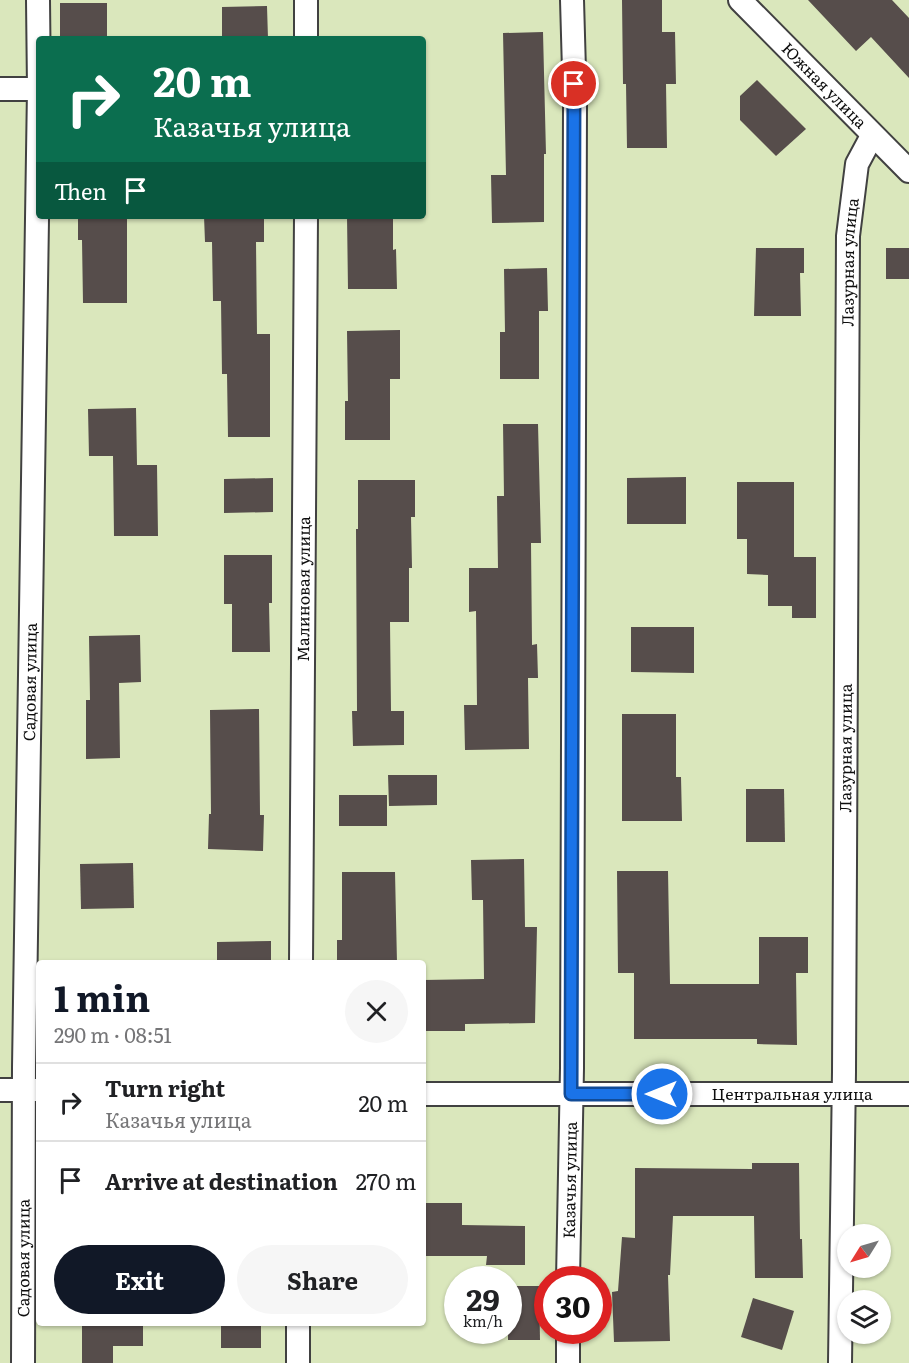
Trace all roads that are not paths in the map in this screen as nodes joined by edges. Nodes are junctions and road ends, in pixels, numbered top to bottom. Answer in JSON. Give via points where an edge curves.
{"nodes":[{"id":1,"x":38,"y":0,"type":"edge"},
{"id":2,"x":306,"y":0,"type":"edge"},
{"id":3,"x":572,"y":0,"type":"edge"},
{"id":4,"x":740,"y":0,"type":"edge"},
{"id":5,"x":38,"y":36,"type":"edge"},
{"id":6,"x":306,"y":36,"type":"edge"},
{"id":7,"x":0,"y":89,"type":"edge"},
{"id":8,"x":36,"y":89,"type":"edge"},
{"id":9,"x":872,"y":136,"type":"junction"},
{"id":10,"x":909,"y":171,"type":"edge"},
{"id":11,"x":38,"y":219,"type":"edge"},
{"id":12,"x":306,"y":219,"type":"edge"},
{"id":13,"x":300,"y":960,"type":"edge"},
{"id":14,"x":0,"y":1090,"type":"edge"},
{"id":15,"x":32,"y":1090,"type":"edge"},
{"id":16,"x":843,"y":1093,"type":"junction"},
{"id":17,"x":426,"y":1094,"type":"edge"},
{"id":18,"x":571,"y":1094,"type":"junction"},
{"id":19,"x":909,"y":1094,"type":"edge"},
{"id":20,"x":568,"y":1266,"type":"edge"},
{"id":21,"x":298,"y":1326,"type":"edge"},
{"id":22,"x":568,"y":1344,"type":"edge"},
{"id":23,"x":23,"y":1363,"type":"edge"},
{"id":24,"x":298,"y":1363,"type":"edge"},
{"id":25,"x":568,"y":1363,"type":"edge"},
{"id":26,"x":840,"y":1363,"type":"edge"}],
"edges":[{"from":1,"to":5,"type":"street","name":"Садовая улица"},
{"from":2,"to":6,"type":"street"},
{"from":3,"to":18,"type":"street","name":"Казачья улица","via":[[575,129]]},
{"from":4,"to":9,"type":"street","name":"Южная улица"},
{"from":7,"to":8,"type":"street"},
{"from":9,"to":10,"type":"street","name":"Южная улица"},
{"from":9,"to":16,"type":"street","name":"Лазурная улица","via":[[857,164],[848,237]]},
{"from":11,"to":15,"type":"street","name":"Садовая улица"},
{"from":12,"to":13,"type":"street","name":"Малиновая улица"},
{"from":14,"to":15,"type":"street"},
{"from":15,"to":23,"type":"street","name":"Садовая улица"},
{"from":16,"to":18,"type":"street","name":"Центральная улица"},
{"from":16,"to":19,"type":"street","name":"Центральная улица"},
{"from":16,"to":26,"type":"street","name":"Лазурная улица"},
{"from":17,"to":18,"type":"street","name":"Центральная улица"},
{"from":18,"to":20,"type":"street","name":"Казачья улица"},
{"from":21,"to":24,"type":"street"},
{"from":22,"to":25,"type":"street"}]}
